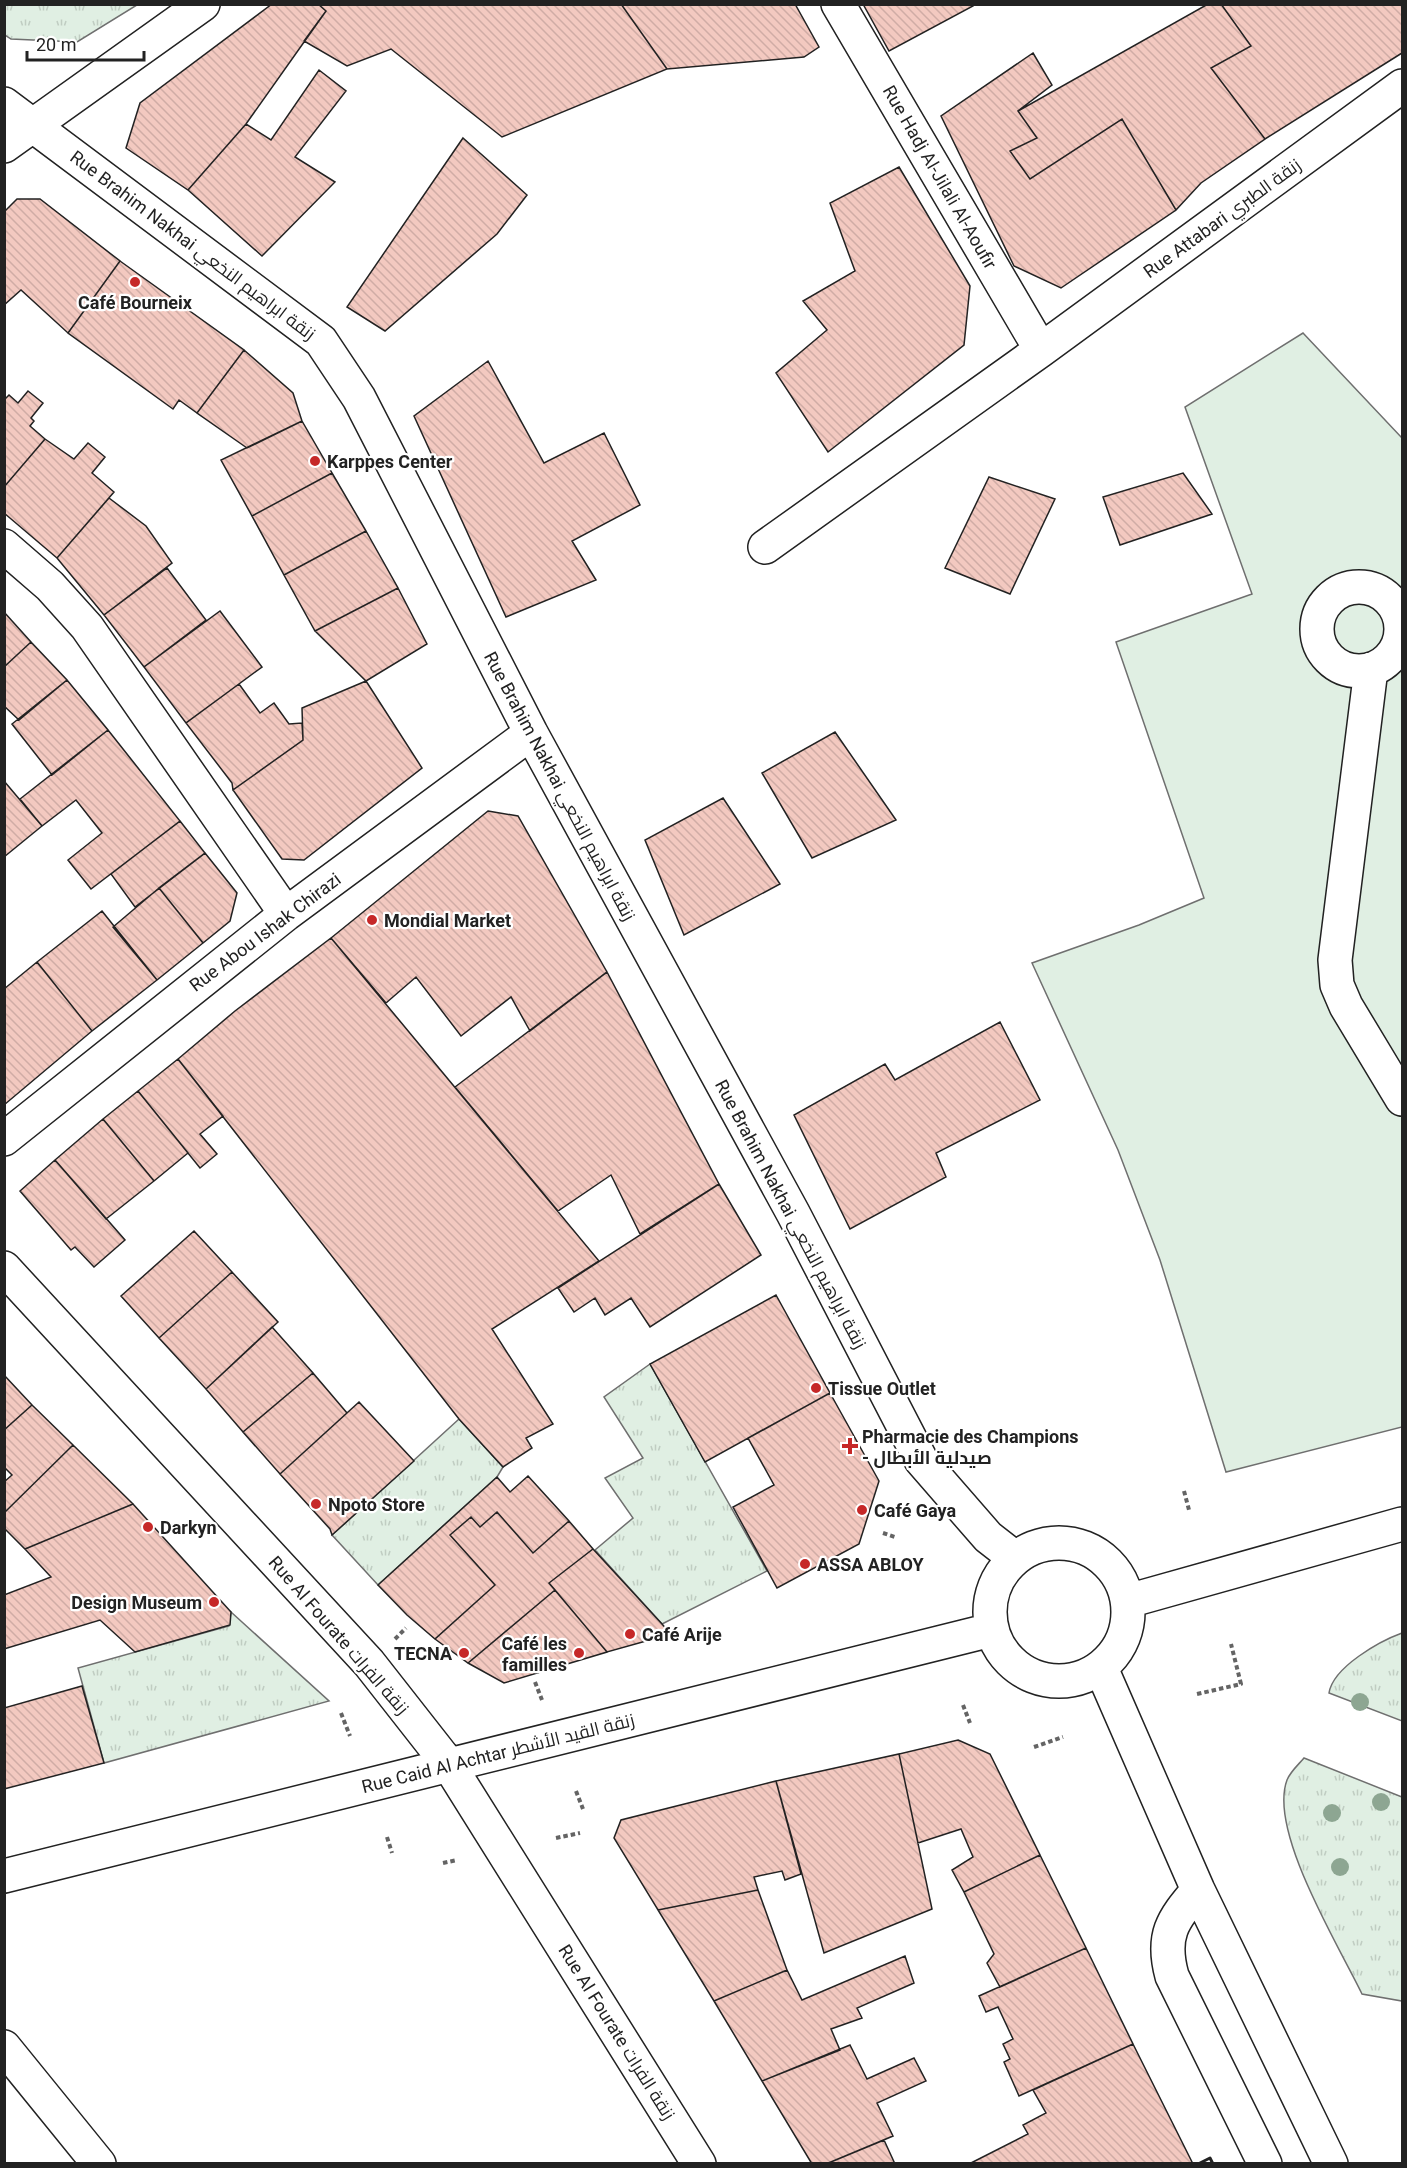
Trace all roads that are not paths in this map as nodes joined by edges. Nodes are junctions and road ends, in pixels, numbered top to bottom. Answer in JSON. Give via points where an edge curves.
{"nodes":[{"id":1,"x":203,"y":4,"type":"edge"},
{"id":2,"x":838,"y":4,"type":"edge"},
{"id":3,"x":1402,"y":86,"type":"edge"},
{"id":4,"x":4,"y":104,"type":"edge"},
{"id":5,"x":32,"y":125,"type":"junction"},
{"id":6,"x":4,"y":146,"type":"edge"},
{"id":7,"x":1041,"y":350,"type":"junction"},
{"id":8,"x":4,"y":546,"type":"edge"},
{"id":9,"x":765,"y":547,"type":"dead end"},
{"id":10,"x":1401,"y":625,"type":"edge"},
{"id":11,"x":1371,"y":669,"type":"junction"},
{"id":12,"x":531,"y":733,"type":"junction"},
{"id":13,"x":286,"y":914,"type":"junction"},
{"id":14,"x":1402,"y":1099,"type":"edge"},
{"id":15,"x":4,"y":1139,"type":"edge"},
{"id":16,"x":4,"y":1268,"type":"edge"},
{"id":17,"x":1402,"y":1524,"type":"edge"},
{"id":18,"x":1015,"y":1558,"type":"junction"},
{"id":19,"x":1128,"y":1601,"type":"junction"},
{"id":20,"x":991,"y":1630,"type":"junction"},
{"id":21,"x":1101,"y":1668,"type":"junction"},
{"id":22,"x":449,"y":1766,"type":"junction"},
{"id":23,"x":4,"y":1876,"type":"edge"},
{"id":24,"x":1198,"y":1890,"type":"junction"},
{"id":25,"x":4,"y":2046,"type":"edge"},
{"id":26,"x":99,"y":2163,"type":"edge"},
{"id":27,"x":699,"y":2163,"type":"edge"},
{"id":28,"x":1265,"y":2163,"type":"edge"},
{"id":29,"x":1331,"y":2163,"type":"edge"}],
"edges":[{"from":1,"to":5,"type":"street"},
{"from":2,"to":7,"type":"street","name":"Rue Hadj Al-Jilali Al-Aoufir"},
{"from":3,"to":7,"type":"street","name":"Rue Attabari زنقة الطبري"},
{"from":4,"to":5,"type":"street","name":"Rue Brahim Nakhai زنقة ابراهيم النخعي"},
{"from":5,"to":6,"type":"street"},
{"from":5,"to":12,"type":"street","name":"Rue Brahim Nakhai زنقة ابراهيم النخعي","via":[[321,341],[359,398]]},
{"from":7,"to":9,"type":"street","name":"Rue Attabari زنقة الطبري"},
{"from":8,"to":13,"type":"street","via":[[50,585],[87,627]]},
{"from":10,"to":11,"type":"street","via":[[1395,651]]},
{"from":10,"to":11,"type":"street","via":[[1397,611],[1378,591],[1350,588],[1326,603],[1317,629],[1325,654],[1348,669]]},
{"from":11,"to":14,"type":"street","via":[[1335,960],[1337,985],[1346,1006]]},
{"from":12,"to":13,"type":"street","name":"Rue Abou Ishak Chirazi"},
{"from":12,"to":18,"type":"street","name":"Rue Brahim Nakhai زنقة ابراهيم النخعي","via":[[793,1213],[921,1460],[988,1537]]},
{"from":13,"to":15,"type":"street","name":"Rue Abou Ishak Chirazi"},
{"from":16,"to":22,"type":"street","name":"Rue Al Fourate زنقة الفرات","via":[[369,1663]]},
{"from":17,"to":19,"type":"street"},
{"from":18,"to":19,"type":"street","via":[[1049,1543],[1083,1547],[1112,1568]]},
{"from":18,"to":20,"type":"street","via":[[994,1587],[989,1605]]},
{"from":19,"to":21,"type":"street","via":[[1125,1636]]},
{"from":20,"to":21,"type":"street","via":[[1008,1660],[1020,1671],[1037,1678],[1071,1681]]},
{"from":20,"to":22,"type":"street","name":"Rue Caid Al Achtar زنقة القيد الأشطر"},
{"from":21,"to":24,"type":"street"},
{"from":22,"to":23,"type":"street","name":"Rue Caid Al Achtar زنقة القيد الأشطر"},
{"from":22,"to":27,"type":"street","name":"Rue Al Fourate زنقة الفرات"},
{"from":24,"to":28,"type":"street","via":[[1176,1915],[1166,1955],[1172,1976]]},
{"from":24,"to":29,"type":"street"},
{"from":25,"to":26,"type":"street"}]}
